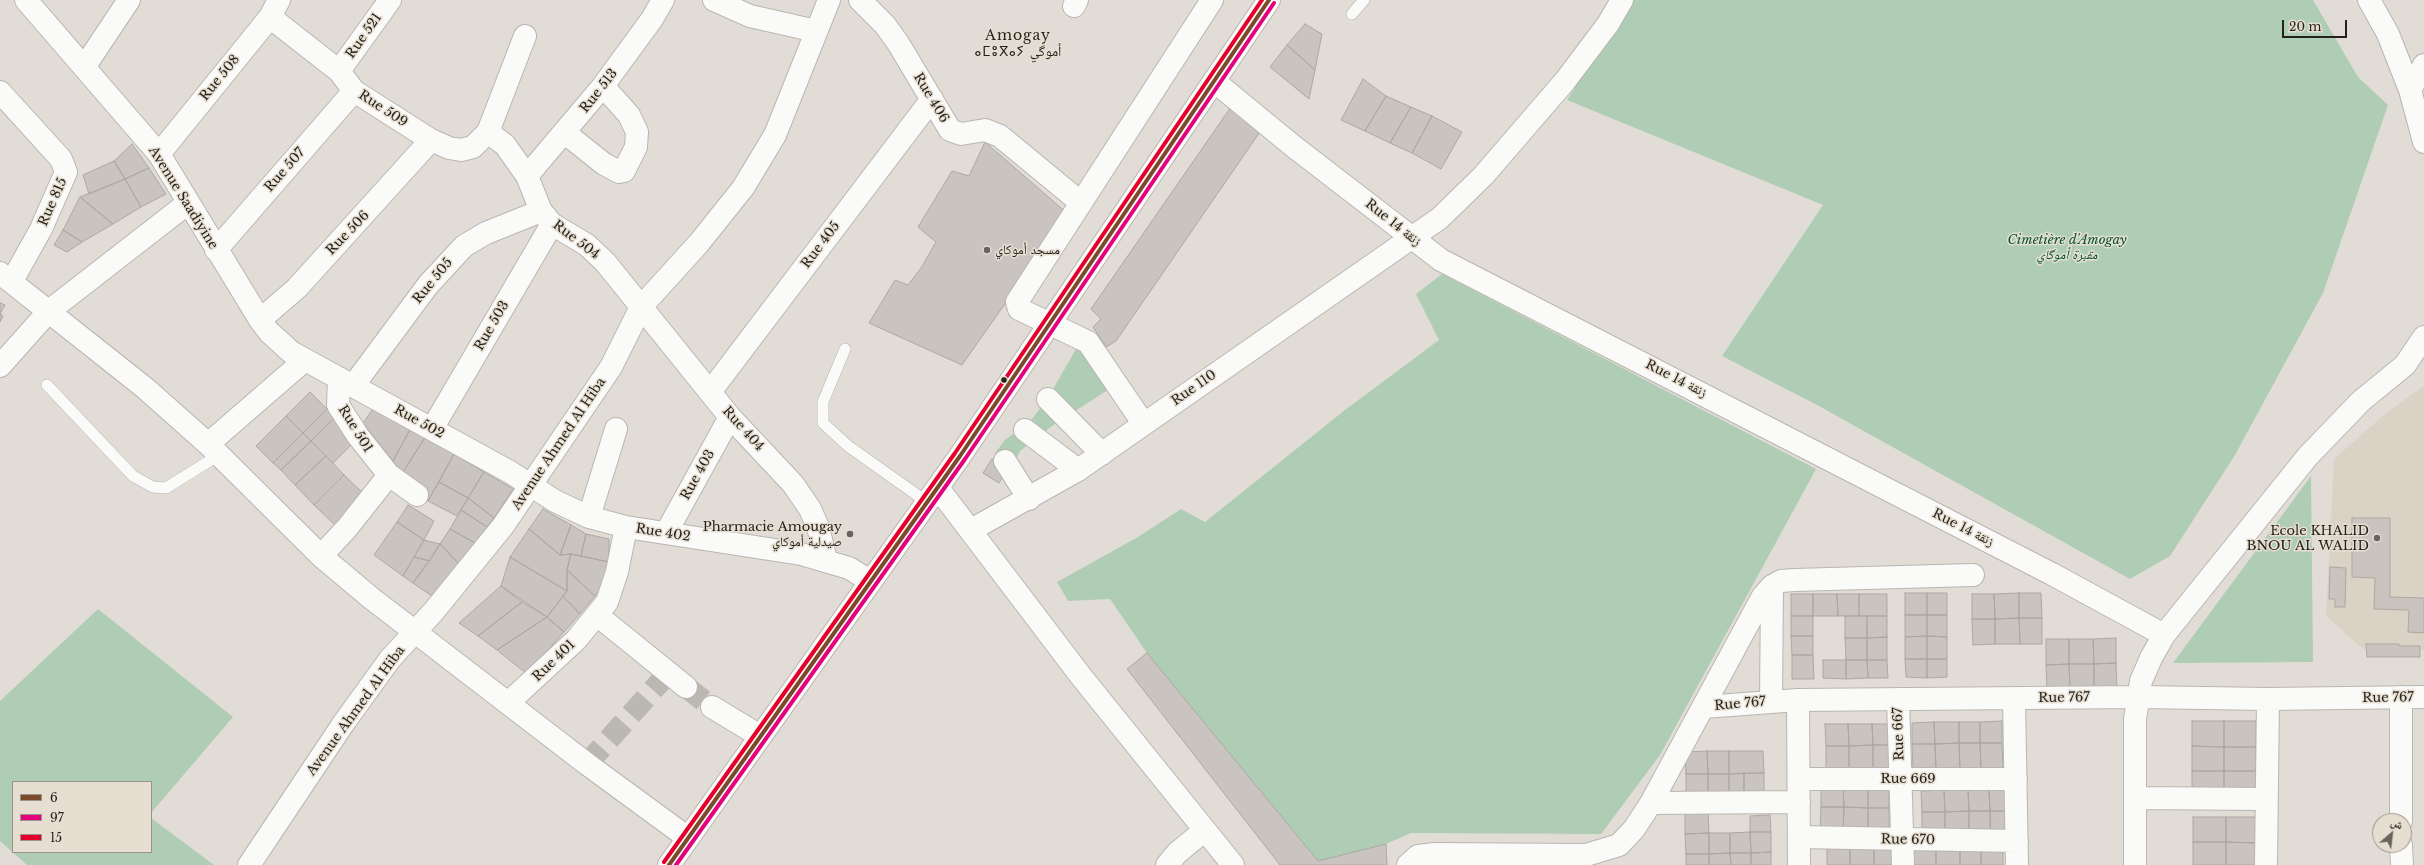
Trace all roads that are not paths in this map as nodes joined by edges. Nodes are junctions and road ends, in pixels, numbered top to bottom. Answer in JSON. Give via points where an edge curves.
{"nodes":[{"id":1,"x":26,"y":0,"type":"edge"},
{"id":2,"x":128,"y":0,"type":"edge"},
{"id":3,"x":390,"y":0,"type":"edge"},
{"id":4,"x":663,"y":0,"type":"edge"},
{"id":5,"x":714,"y":0,"type":"edge"},
{"id":6,"x":829,"y":0,"type":"edge"},
{"id":7,"x":860,"y":0,"type":"edge"},
{"id":8,"x":1269,"y":0,"type":"edge"},
{"id":9,"x":1364,"y":0,"type":"edge"},
{"id":10,"x":1622,"y":0,"type":"edge"},
{"id":11,"x":2370,"y":0,"type":"edge"},
{"id":12,"x":1208,"y":1,"type":"edge"},
{"id":13,"x":274,"y":8,"type":"edge"},
{"id":14,"x":1352,"y":14,"type":"dead end"},
{"id":15,"x":816,"y":31,"type":"junction"},
{"id":16,"x":525,"y":36,"type":"dead end"},
{"id":17,"x":2424,"y":65,"type":"edge"},
{"id":18,"x":85,"y":66,"type":"junction"},
{"id":19,"x":339,"y":71,"type":"junction"},
{"id":20,"x":1214,"y":82,"type":"junction"},
{"id":21,"x":603,"y":86,"type":"junction"},
{"id":22,"x":2410,"y":90,"type":"junction"},
{"id":23,"x":354,"y":91,"type":"junction"},
{"id":24,"x":0,"y":92,"type":"edge"},
{"id":25,"x":932,"y":99,"type":"junction"},
{"id":26,"x":488,"y":132,"type":"junction"},
{"id":27,"x":565,"y":133,"type":"junction"},
{"id":28,"x":431,"y":140,"type":"junction"},
{"id":29,"x":2424,"y":142,"type":"edge"},
{"id":30,"x":159,"y":154,"type":"junction"},
{"id":31,"x":527,"y":176,"type":"junction"},
{"id":32,"x":1080,"y":202,"type":"junction"},
{"id":33,"x":188,"y":203,"type":"junction"},
{"id":34,"x":547,"y":217,"type":"junction"},
{"id":35,"x":1412,"y":238,"type":"junction"},
{"id":36,"x":216,"y":250,"type":"junction"},
{"id":37,"x":6,"y":277,"type":"edge"},
{"id":38,"x":641,"y":307,"type":"junction"},
{"id":39,"x":49,"y":311,"type":"junction"},
{"id":40,"x":260,"y":320,"type":"junction"},
{"id":41,"x":1048,"y":324,"type":"junction"},
{"id":42,"x":2424,"y":337,"type":"edge"},
{"id":43,"x":845,"y":349,"type":"dead end"},
{"id":44,"x":305,"y":360,"type":"junction"},
{"id":45,"x":2414,"y":362,"type":"edge"},
{"id":46,"x":0,"y":366,"type":"edge"},
{"id":47,"x":346,"y":382,"type":"junction"},
{"id":48,"x":47,"y":385,"type":"dead end"},
{"id":49,"x":710,"y":392,"type":"junction"},
{"id":50,"x":1048,"y":399,"type":"dead end"},
{"id":51,"x":730,"y":417,"type":"junction"},
{"id":52,"x":1144,"y":423,"type":"junction"},
{"id":53,"x":432,"y":429,"type":"junction"},
{"id":54,"x":616,"y":429,"type":"dead end"},
{"id":55,"x":1025,"y":430,"type":"dead end"},
{"id":56,"x":214,"y":450,"type":"junction"},
{"id":57,"x":1102,"y":454,"type":"junction"},
{"id":58,"x":1005,"y":461,"type":"dead end"},
{"id":59,"x":1078,"y":470,"type":"junction"},
{"id":60,"x":389,"y":475,"type":"junction"},
{"id":61,"x":531,"y":486,"type":"junction"},
{"id":62,"x":417,"y":495,"type":"dead end"},
{"id":63,"x":933,"y":495,"type":"junction"},
{"id":64,"x":1029,"y":499,"type":"junction"},
{"id":65,"x":589,"y":517,"type":"junction"},
{"id":66,"x":626,"y":527,"type":"junction"},
{"id":67,"x":971,"y":530,"type":"junction"},
{"id":68,"x":666,"y":533,"type":"junction"},
{"id":69,"x":321,"y":556,"type":"junction"},
{"id":70,"x":826,"y":560,"type":"junction"},
{"id":71,"x":1973,"y":575,"type":"dead end"},
{"id":72,"x":870,"y":581,"type":"junction"},
{"id":73,"x":1772,"y":586,"type":"junction"},
{"id":74,"x":597,"y":615,"type":"junction"},
{"id":75,"x":414,"y":632,"type":"junction"},
{"id":76,"x":2164,"y":635,"type":"junction"},
{"id":77,"x":686,"y":687,"type":"tunnel mouth"},
{"id":78,"x":2137,"y":697,"type":"junction"},
{"id":79,"x":2400,"y":697,"type":"junction"},
{"id":80,"x":2424,"y":697,"type":"edge"},
{"id":81,"x":1898,"y":699,"type":"junction"},
{"id":82,"x":2014,"y":699,"type":"junction"},
{"id":83,"x":2268,"y":699,"type":"junction"},
{"id":84,"x":1798,"y":700,"type":"junction"},
{"id":85,"x":1771,"y":701,"type":"junction"},
{"id":86,"x":508,"y":703,"type":"junction"},
{"id":87,"x":1704,"y":706,"type":"junction"},
{"id":88,"x":712,"y":707,"type":"tunnel mouth"},
{"id":89,"x":760,"y":736,"type":"junction"},
{"id":90,"x":1799,"y":779,"type":"junction"},
{"id":91,"x":1901,"y":779,"type":"junction"},
{"id":92,"x":2016,"y":779,"type":"junction"},
{"id":93,"x":2135,"y":798,"type":"junction"},
{"id":94,"x":2266,"y":799,"type":"junction"},
{"id":95,"x":1799,"y":802,"type":"junction"},
{"id":96,"x":1651,"y":803,"type":"junction"},
{"id":97,"x":2401,"y":813,"type":"edge"},
{"id":98,"x":1205,"y":830,"type":"junction"},
{"id":99,"x":1799,"y":837,"type":"junction"},
{"id":100,"x":688,"y":838,"type":"junction"},
{"id":101,"x":1902,"y":841,"type":"junction"},
{"id":102,"x":2017,"y":841,"type":"junction"},
{"id":103,"x":2401,"y":853,"type":"edge"},
{"id":104,"x":1619,"y":855,"type":"edge"},
{"id":105,"x":1514,"y":860,"type":"edge"},
{"id":106,"x":249,"y":865,"type":"edge"},
{"id":107,"x":669,"y":865,"type":"edge"},
{"id":108,"x":1167,"y":865,"type":"edge"},
{"id":109,"x":1233,"y":865,"type":"edge"},
{"id":110,"x":1408,"y":865,"type":"edge"},
{"id":111,"x":1800,"y":865,"type":"edge"},
{"id":112,"x":1903,"y":865,"type":"edge"},
{"id":113,"x":2017,"y":865,"type":"edge"},
{"id":114,"x":2135,"y":865,"type":"edge"},
{"id":115,"x":2266,"y":865,"type":"edge"},
{"id":116,"x":2402,"y":865,"type":"edge"}],
"edges":[{"from":1,"to":18,"type":"street","name":"Avenue Saadiyine"},
{"from":2,"to":18,"type":"street"},
{"from":3,"to":19,"type":"street","name":"Rue 521"},
{"from":4,"to":21,"type":"street","name":"Rue 513"},
{"from":5,"to":15,"type":"street","via":[[750,16]]},
{"from":6,"to":15,"type":"street","name":"Avenue Ahmed Al Hiba"},
{"from":7,"to":25,"type":"street","name":"Rue 406","via":[[885,25]]},
{"from":8,"to":20,"type":"street"},
{"from":9,"to":14,"type":"lane"},
{"from":10,"to":35,"type":"street","name":"Rue 110","via":[[1608,24],[1565,81],[1484,175],[1440,218]]},
{"from":11,"to":22,"type":"street","via":[[2388,34]]},
{"from":12,"to":32,"type":"street"},
{"from":13,"to":19,"type":"street","name":"Rue 509"},
{"from":13,"to":30,"type":"street","name":"Rue 508"},
{"from":15,"to":38,"type":"street","name":"Avenue Ahmed Al Hiba","via":[[775,135],[744,188]]},
{"from":16,"to":26,"type":"street"},
{"from":17,"to":22,"type":"street"},
{"from":18,"to":30,"type":"street","name":"Avenue Saadiyine"},
{"from":19,"to":23,"type":"street","name":"Rue 509"},
{"from":20,"to":35,"type":"street","name":"Rue 14 زنقة"},
{"from":20,"to":41,"type":"street"},
{"from":21,"to":27,"type":"street","name":"Rue 513"},
{"from":21,"to":27,"type":"street","via":[[630,115],[637,132],[636,147],[624,171],[620,172],[604,164]]},
{"from":22,"to":29,"type":"street"},
{"from":23,"to":28,"type":"street","name":"Rue 509"},
{"from":23,"to":36,"type":"street","name":"Rue 507"},
{"from":24,"to":37,"type":"street","name":"Rue 815","via":[[61,159],[66,172],[44,222]]},
{"from":25,"to":32,"type":"street","name":"Rue 406","via":[[950,130],[961,134],[985,130],[1000,136]]},
{"from":25,"to":49,"type":"street","name":"Rue 405"},
{"from":26,"to":28,"type":"street","name":"Rue 509","via":[[473,147],[461,150]]},
{"from":26,"to":31,"type":"street","name":"Rue 504","via":[[505,146]]},
{"from":27,"to":31,"type":"street","name":"Rue 513"},
{"from":28,"to":40,"type":"street","name":"Rue 506","via":[[298,288]]},
{"from":30,"to":33,"type":"street","name":"Avenue Saadiyine"},
{"from":31,"to":34,"type":"street","name":"Rue 504"},
{"from":32,"to":41,"type":"street","via":[[1018,298],[1019,309]]},
{"from":33,"to":36,"type":"street","name":"Avenue Saadiyine"},
{"from":33,"to":39,"type":"street"},
{"from":34,"to":38,"type":"street","name":"Rue 504","via":[[587,245],[605,262]]},
{"from":34,"to":47,"type":"street","name":"Rue 505","via":[[486,233],[464,246],[446,263]]},
{"from":34,"to":53,"type":"street","name":"Rue 503"},
{"from":35,"to":52,"type":"street","name":"Rue 110"},
{"from":35,"to":76,"type":"street","name":"Rue 14 زنقة","via":[[1441,260],[2024,559]]},
{"from":36,"to":40,"type":"street","name":"Avenue Saadiyine"},
{"from":37,"to":39,"type":"street"},
{"from":38,"to":49,"type":"street","name":"Rue 404"},
{"from":38,"to":61,"type":"street","name":"Avenue Ahmed Al Hiba","via":[[611,367]]},
{"from":39,"to":46,"type":"street"},
{"from":39,"to":56,"type":"street","via":[[145,388]]},
{"from":40,"to":44,"type":"street","name":"Avenue Saadiyine","via":[[279,343]]},
{"from":41,"to":52,"type":"street","via":[[1088,342]]},
{"from":41,"to":63,"type":"street"},
{"from":42,"to":45,"type":"street"},
{"from":43,"to":63,"type":"lane","via":[[823,402],[823,423],[848,446]]},
{"from":44,"to":47,"type":"street","name":"Rue 502"},
{"from":44,"to":56,"type":"street"},
{"from":45,"to":76,"type":"street","via":[[2361,401],[2308,456]]},
{"from":47,"to":53,"type":"street","name":"Rue 502"},
{"from":47,"to":60,"type":"street","name":"Rue 501","via":[[338,405],[358,436]]},
{"from":48,"to":56,"type":"lane","via":[[133,476],[153,486],[166,488]]},
{"from":49,"to":51,"type":"street","name":"Rue 404"},
{"from":50,"to":57,"type":"street"},
{"from":51,"to":68,"type":"street","name":"Rue 403"},
{"from":51,"to":70,"type":"street","name":"Rue 404","via":[[793,484],[810,509],[818,527]]},
{"from":52,"to":57,"type":"street","name":"Rue 110"},
{"from":53,"to":61,"type":"street","name":"Rue 502"},
{"from":54,"to":65,"type":"street"},
{"from":55,"to":59,"type":"street"},
{"from":56,"to":69,"type":"street"},
{"from":57,"to":59,"type":"street","name":"Rue 110"},
{"from":58,"to":64,"type":"street"},
{"from":59,"to":64,"type":"street","name":"Rue 110"},
{"from":60,"to":62,"type":"street","name":"Rue 501"},
{"from":60,"to":69,"type":"street"},
{"from":61,"to":65,"type":"street","name":"Rue 402"},
{"from":61,"to":75,"type":"street","name":"Avenue Ahmed Al Hiba","via":[[503,526]]},
{"from":63,"to":67,"type":"street"},
{"from":63,"to":72,"type":"street"},
{"from":64,"to":67,"type":"street","name":"Rue 110"},
{"from":65,"to":66,"type":"street","name":"Rue 402"},
{"from":66,"to":68,"type":"street","name":"Rue 402"},
{"from":66,"to":74,"type":"street","name":"Rue 401","via":[[612,588],[607,602]]},
{"from":67,"to":98,"type":"street","via":[[1080,675]]},
{"from":68,"to":70,"type":"street","name":"Rue 402","via":[[744,544]]},
{"from":69,"to":75,"type":"street"},
{"from":70,"to":72,"type":"street","name":"Rue 402","via":[[849,568]]},
{"from":71,"to":73,"type":"street","via":[[1794,580]]},
{"from":72,"to":89,"type":"street"},
{"from":73,"to":85,"type":"street"},
{"from":73,"to":87,"type":"street","via":[[1763,596]]},
{"from":74,"to":77,"type":"street"},
{"from":74,"to":86,"type":"street","name":"Rue 401","via":[[576,640]]},
{"from":75,"to":86,"type":"street"},
{"from":75,"to":106,"type":"street","name":"Avenue Ahmed Al Hiba","via":[[390,659],[343,724]]},
{"from":76,"to":78,"type":"street","via":[[2143,675]]},
{"from":78,"to":82,"type":"street","name":"Rue 767"},
{"from":78,"to":83,"type":"street","name":"Rue 767"},
{"from":78,"to":93,"type":"street"},
{"from":79,"to":80,"type":"street","name":"Rue 767"},
{"from":79,"to":83,"type":"street","name":"Rue 767"},
{"from":79,"to":97,"type":"street"},
{"from":81,"to":82,"type":"street","name":"Rue 767"},
{"from":81,"to":84,"type":"street","name":"Rue 767"},
{"from":81,"to":91,"type":"street","name":"Rue 667"},
{"from":82,"to":92,"type":"street"},
{"from":83,"to":94,"type":"street"},
{"from":84,"to":85,"type":"street","name":"Rue 767"},
{"from":84,"to":90,"type":"street"},
{"from":85,"to":87,"type":"street","name":"Rue 767"},
{"from":86,"to":100,"type":"street"},
{"from":87,"to":96,"type":"street"},
{"from":88,"to":89,"type":"street"},
{"from":89,"to":100,"type":"street"},
{"from":90,"to":91,"type":"street","name":"Rue 669"},
{"from":90,"to":95,"type":"street"},
{"from":91,"to":92,"type":"street","name":"Rue 669"},
{"from":91,"to":101,"type":"street","name":"Rue 667"},
{"from":92,"to":102,"type":"street"},
{"from":93,"to":94,"type":"street"},
{"from":93,"to":114,"type":"street"},
{"from":94,"to":115,"type":"street"},
{"from":95,"to":96,"type":"street"},
{"from":95,"to":99,"type":"street"},
{"from":96,"to":104,"type":"street"},
{"from":98,"to":108,"type":"street","via":[[1177,853]]},
{"from":98,"to":109,"type":"street"},
{"from":99,"to":101,"type":"street","name":"Rue 670"},
{"from":99,"to":111,"type":"street"},
{"from":100,"to":107,"type":"street"},
{"from":101,"to":102,"type":"street","name":"Rue 670"},
{"from":101,"to":112,"type":"street","name":"Rue 667"},
{"from":102,"to":113,"type":"street"},
{"from":103,"to":116,"type":"street"},
{"from":104,"to":105,"type":"street"},
{"from":105,"to":110,"type":"street","via":[[1435,854],[1418,856]]}]}
